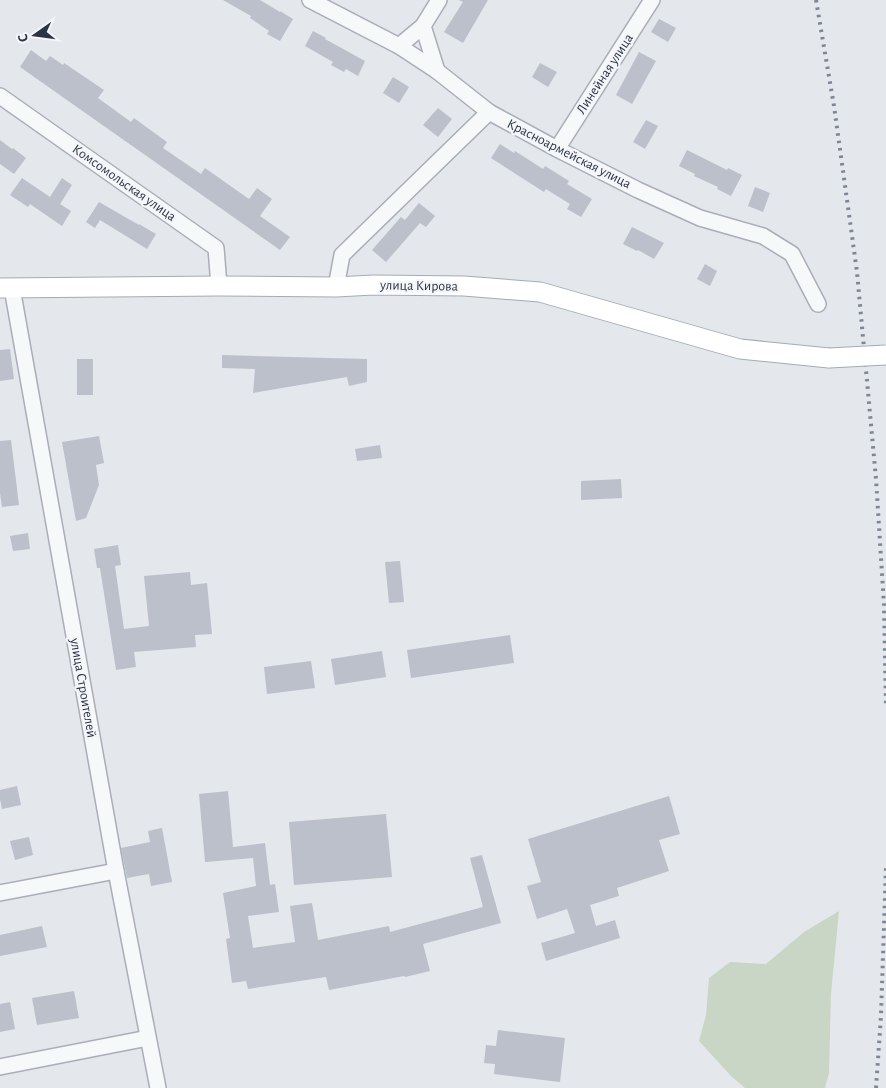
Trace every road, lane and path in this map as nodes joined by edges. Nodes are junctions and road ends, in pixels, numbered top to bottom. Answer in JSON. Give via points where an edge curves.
{"nodes":[{"id":1,"x":310,"y":0,"type":"edge"},
{"id":2,"x":439,"y":0,"type":"edge"},
{"id":3,"x":652,"y":0,"type":"edge"},
{"id":4,"x":423,"y":26,"type":"junction"},
{"id":5,"x":399,"y":46,"type":"junction"},
{"id":6,"x":438,"y":71,"type":"junction"},
{"id":7,"x":0,"y":96,"type":"edge"},
{"id":8,"x":489,"y":112,"type":"junction"},
{"id":9,"x":557,"y":149,"type":"junction"},
{"id":10,"x":219,"y":286,"type":"junction"},
{"id":11,"x":336,"y":286,"type":"junction"},
{"id":12,"x":6,"y":288,"type":"edge"},
{"id":13,"x":818,"y":304,"type":"dead end"},
{"id":14,"x":886,"y":355,"type":"edge"},
{"id":15,"x":116,"y":871,"type":"junction"},
{"id":16,"x":0,"y":894,"type":"edge"},
{"id":17,"x":148,"y":1038,"type":"junction"},
{"id":18,"x":0,"y":1067,"type":"edge"},
{"id":19,"x":158,"y":1088,"type":"edge"}],
"edges":[{"from":1,"to":5,"type":"street","name":"Красноармейская улица"},
{"from":2,"to":4,"type":"street"},
{"from":3,"to":9,"type":"street","name":"Линейная улица"},
{"from":4,"to":5,"type":"street"},
{"from":4,"to":6,"type":"street"},
{"from":5,"to":6,"type":"street","name":"Красноармейская улица"},
{"from":6,"to":8,"type":"street","name":"Красноармейская улица"},
{"from":7,"to":10,"type":"street","name":"Комсомольская улица","via":[[216,248]]},
{"from":8,"to":9,"type":"street","name":"Красноармейская улица"},
{"from":8,"to":11,"type":"street","via":[[342,255]]},
{"from":9,"to":13,"type":"street","name":"Красноармейская улица","via":[[700,218],[763,236],[792,254]]},
{"from":10,"to":11,"type":"main road","name":"улица Кирова"},
{"from":10,"to":12,"type":"main road","name":"улица Кирова"},
{"from":11,"to":14,"type":"main road","name":"улица Кирова","bridge":true,"via":[[464,286],[540,292],[740,348],[829,358]]},
{"from":12,"to":15,"type":"street","name":"улица Строителей"},
{"from":15,"to":16,"type":"street"},
{"from":15,"to":17,"type":"street","name":"улица Строителей"},
{"from":17,"to":18,"type":"street"},
{"from":17,"to":19,"type":"street","name":"улица Строителей"}]}
